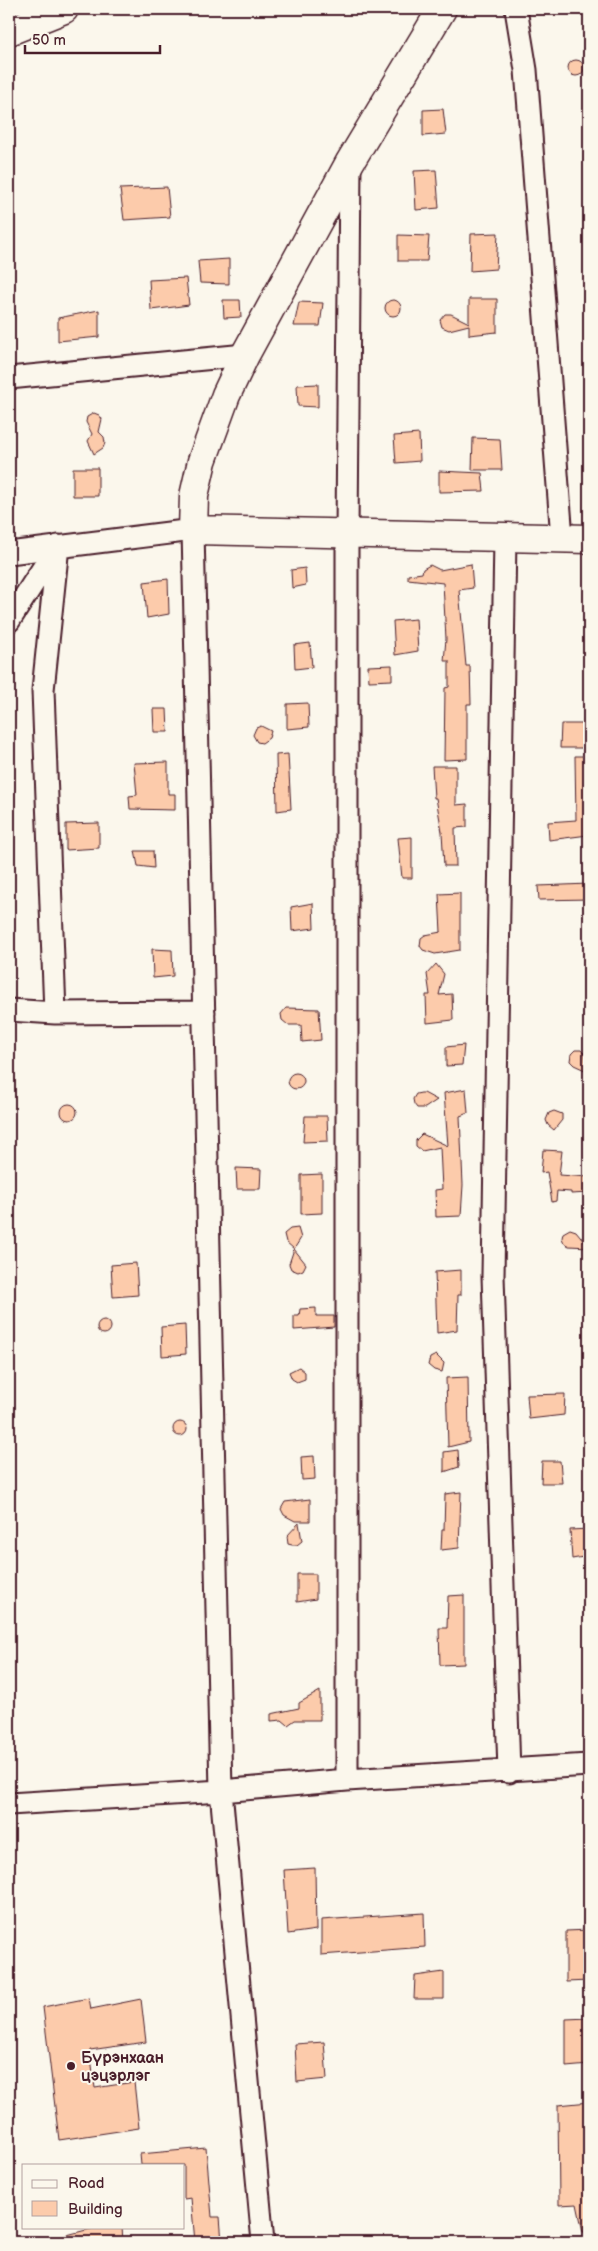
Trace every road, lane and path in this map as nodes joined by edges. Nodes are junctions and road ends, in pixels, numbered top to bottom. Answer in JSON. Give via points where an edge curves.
{"nodes":[{"id":1,"x":64,"y":9,"type":"edge"},
{"id":2,"x":442,"y":9,"type":"edge"},
{"id":3,"x":516,"y":9,"type":"edge"},
{"id":4,"x":9,"y":31,"type":"edge"},
{"id":5,"x":350,"y":162,"type":"junction"},
{"id":6,"x":245,"y":354,"type":"junction"},
{"id":7,"x":9,"y":378,"type":"edge"},
{"id":8,"x":193,"y":530,"type":"junction"},
{"id":9,"x":347,"y":534,"type":"junction"},
{"id":10,"x":505,"y":538,"type":"junction"},
{"id":11,"x":562,"y":538,"type":"junction"},
{"id":12,"x":589,"y":538,"type":"edge"},
{"id":13,"x":58,"y":546,"type":"junction"},
{"id":14,"x":9,"y":553,"type":"edge"},
{"id":15,"x":9,"y":621,"type":"edge"},
{"id":16,"x":9,"y":1010,"type":"edge"},
{"id":17,"x":204,"y":1012,"type":"junction"},
{"id":18,"x":55,"y":1013,"type":"junction"},
{"id":19,"x":589,"y":1765,"type":"edge"},
{"id":20,"x":509,"y":1772,"type":"junction"},
{"id":21,"x":347,"y":1780,"type":"junction"},
{"id":22,"x":221,"y":1791,"type":"junction"},
{"id":23,"x":9,"y":1804,"type":"edge"},
{"id":24,"x":263,"y":2242,"type":"edge"}],
"edges":[{"from":1,"to":4,"type":"main road"},
{"from":2,"to":5,"type":"main road"},
{"from":3,"to":11,"type":"street","via":[[526,70]]},
{"from":5,"to":6,"type":"main road"},
{"from":5,"to":9,"type":"street"},
{"from":6,"to":7,"type":"street"},
{"from":6,"to":8,"type":"main road","via":[[202,461],[194,496]]},
{"from":8,"to":9,"type":"main road"},
{"from":8,"to":13,"type":"street"},
{"from":8,"to":17,"type":"street"},
{"from":9,"to":10,"type":"main road"},
{"from":9,"to":21,"type":"street"},
{"from":10,"to":11,"type":"main road"},
{"from":10,"to":20,"type":"street","via":[[493,1276]]},
{"from":11,"to":12,"type":"main road"},
{"from":13,"to":14,"type":"street"},
{"from":13,"to":15,"type":"street"},
{"from":13,"to":18,"type":"street","via":[[43,690]]},
{"from":16,"to":18,"type":"street"},
{"from":17,"to":18,"type":"street"},
{"from":17,"to":22,"type":"street"},
{"from":19,"to":20,"type":"street"},
{"from":20,"to":21,"type":"street"},
{"from":21,"to":22,"type":"street"},
{"from":22,"to":23,"type":"street"},
{"from":22,"to":24,"type":"street"}]}
